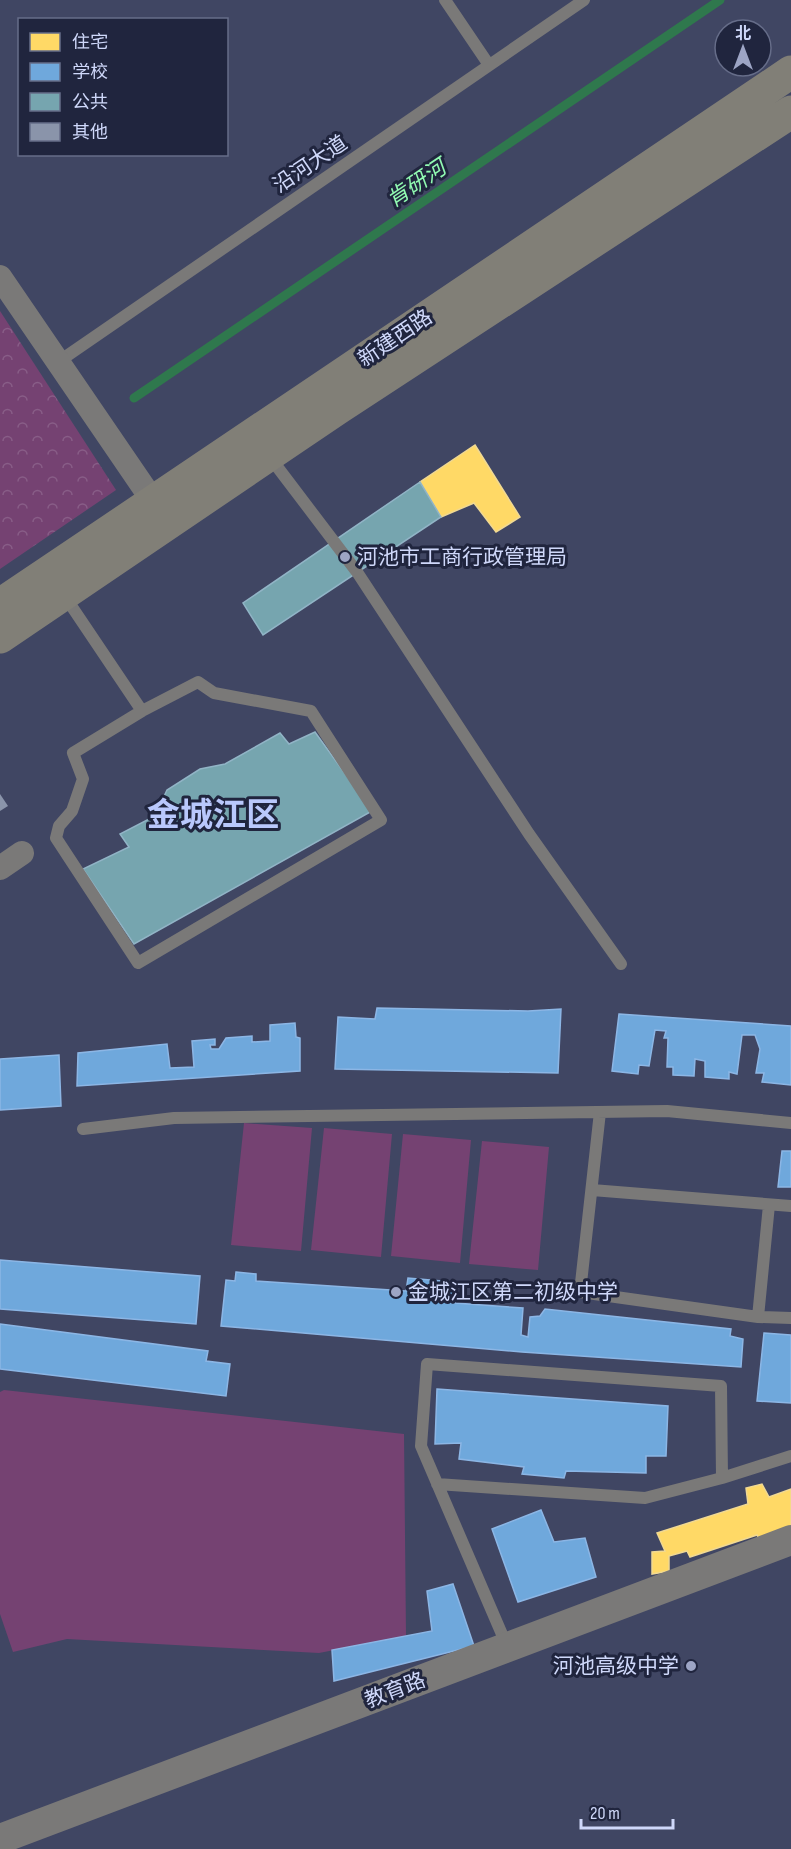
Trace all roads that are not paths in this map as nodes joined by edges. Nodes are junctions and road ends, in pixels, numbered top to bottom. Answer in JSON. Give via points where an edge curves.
{"nodes":[{"id":1,"x":445,"y":0,"type":"edge"},
{"id":2,"x":584,"y":0,"type":"edge"},
{"id":3,"x":489,"y":65,"type":"junction"},
{"id":4,"x":791,"y":72,"type":"edge"},
{"id":5,"x":788,"y":120,"type":"edge"},
{"id":6,"x":0,"y":277,"type":"edge"},
{"id":7,"x":58,"y":362,"type":"junction"},
{"id":8,"x":268,"y":455,"type":"junction"},
{"id":9,"x":153,"y":501,"type":"junction"},
{"id":10,"x":63,"y":594,"type":"junction"},
{"id":11,"x":0,"y":605,"type":"edge"},
{"id":12,"x":0,"y":637,"type":"edge"},
{"id":13,"x":142,"y":711,"type":"junction"},
{"id":14,"x":22,"y":853,"type":"dead end"},
{"id":15,"x":0,"y":868,"type":"edge"},
{"id":16,"x":621,"y":964,"type":"dead end"},
{"id":17,"x":600,"y":1112,"type":"junction"},
{"id":18,"x":791,"y":1124,"type":"edge"},
{"id":19,"x":82,"y":1129,"type":"dead end"},
{"id":20,"x":592,"y":1190,"type":"junction"},
{"id":21,"x":769,"y":1205,"type":"junction"},
{"id":22,"x":791,"y":1206,"type":"edge"},
{"id":23,"x":758,"y":1317,"type":"junction"},
{"id":24,"x":791,"y":1318,"type":"edge"},
{"id":25,"x":791,"y":1456,"type":"edge"},
{"id":26,"x":722,"y":1478,"type":"junction"},
{"id":27,"x":437,"y":1484,"type":"junction"},
{"id":28,"x":791,"y":1540,"type":"edge"},
{"id":29,"x":508,"y":1647,"type":"junction"},
{"id":30,"x":0,"y":1839,"type":"edge"}],
"edges":[{"from":1,"to":3,"type":"lane"},
{"from":2,"to":3,"type":"lane","name":"沿河大道"},
{"from":3,"to":7,"type":"lane","name":"沿河大道"},
{"from":4,"to":9,"type":"main road","name":"新建西路"},
{"from":5,"to":8,"type":"main road","name":"新建西路"},
{"from":6,"to":7,"type":"street"},
{"from":7,"to":9,"type":"street"},
{"from":8,"to":10,"type":"main road","name":"新建西路"},
{"from":8,"to":16,"type":"lane","via":[[357,572],[529,834]]},
{"from":9,"to":11,"type":"main road","name":"新建西路"},
{"from":10,"to":12,"type":"main road","name":"新建西路"},
{"from":10,"to":13,"type":"lane"},
{"from":13,"to":13,"type":"lane","via":[[73,753],[82,779],[72,811],[58,826],[56,838],[138,963],[381,820],[311,711],[214,693],[198,682]]},
{"from":14,"to":15,"type":"street"},
{"from":17,"to":18,"type":"lane","via":[[667,1111]]},
{"from":17,"to":19,"type":"lane","via":[[174,1118]]},
{"from":17,"to":20,"type":"lane"},
{"from":20,"to":21,"type":"lane"},
{"from":20,"to":23,"type":"lane","via":[[580,1292]]},
{"from":21,"to":22,"type":"lane"},
{"from":21,"to":23,"type":"lane"},
{"from":23,"to":24,"type":"lane"},
{"from":25,"to":26,"type":"lane"},
{"from":26,"to":27,"type":"lane","via":[[645,1498]]},
{"from":26,"to":27,"type":"lane","via":[[721,1386],[427,1364],[421,1446]]},
{"from":27,"to":29,"type":"lane"},
{"from":28,"to":29,"type":"street","name":"教育路"},
{"from":29,"to":30,"type":"street","name":"教育路"}]}
